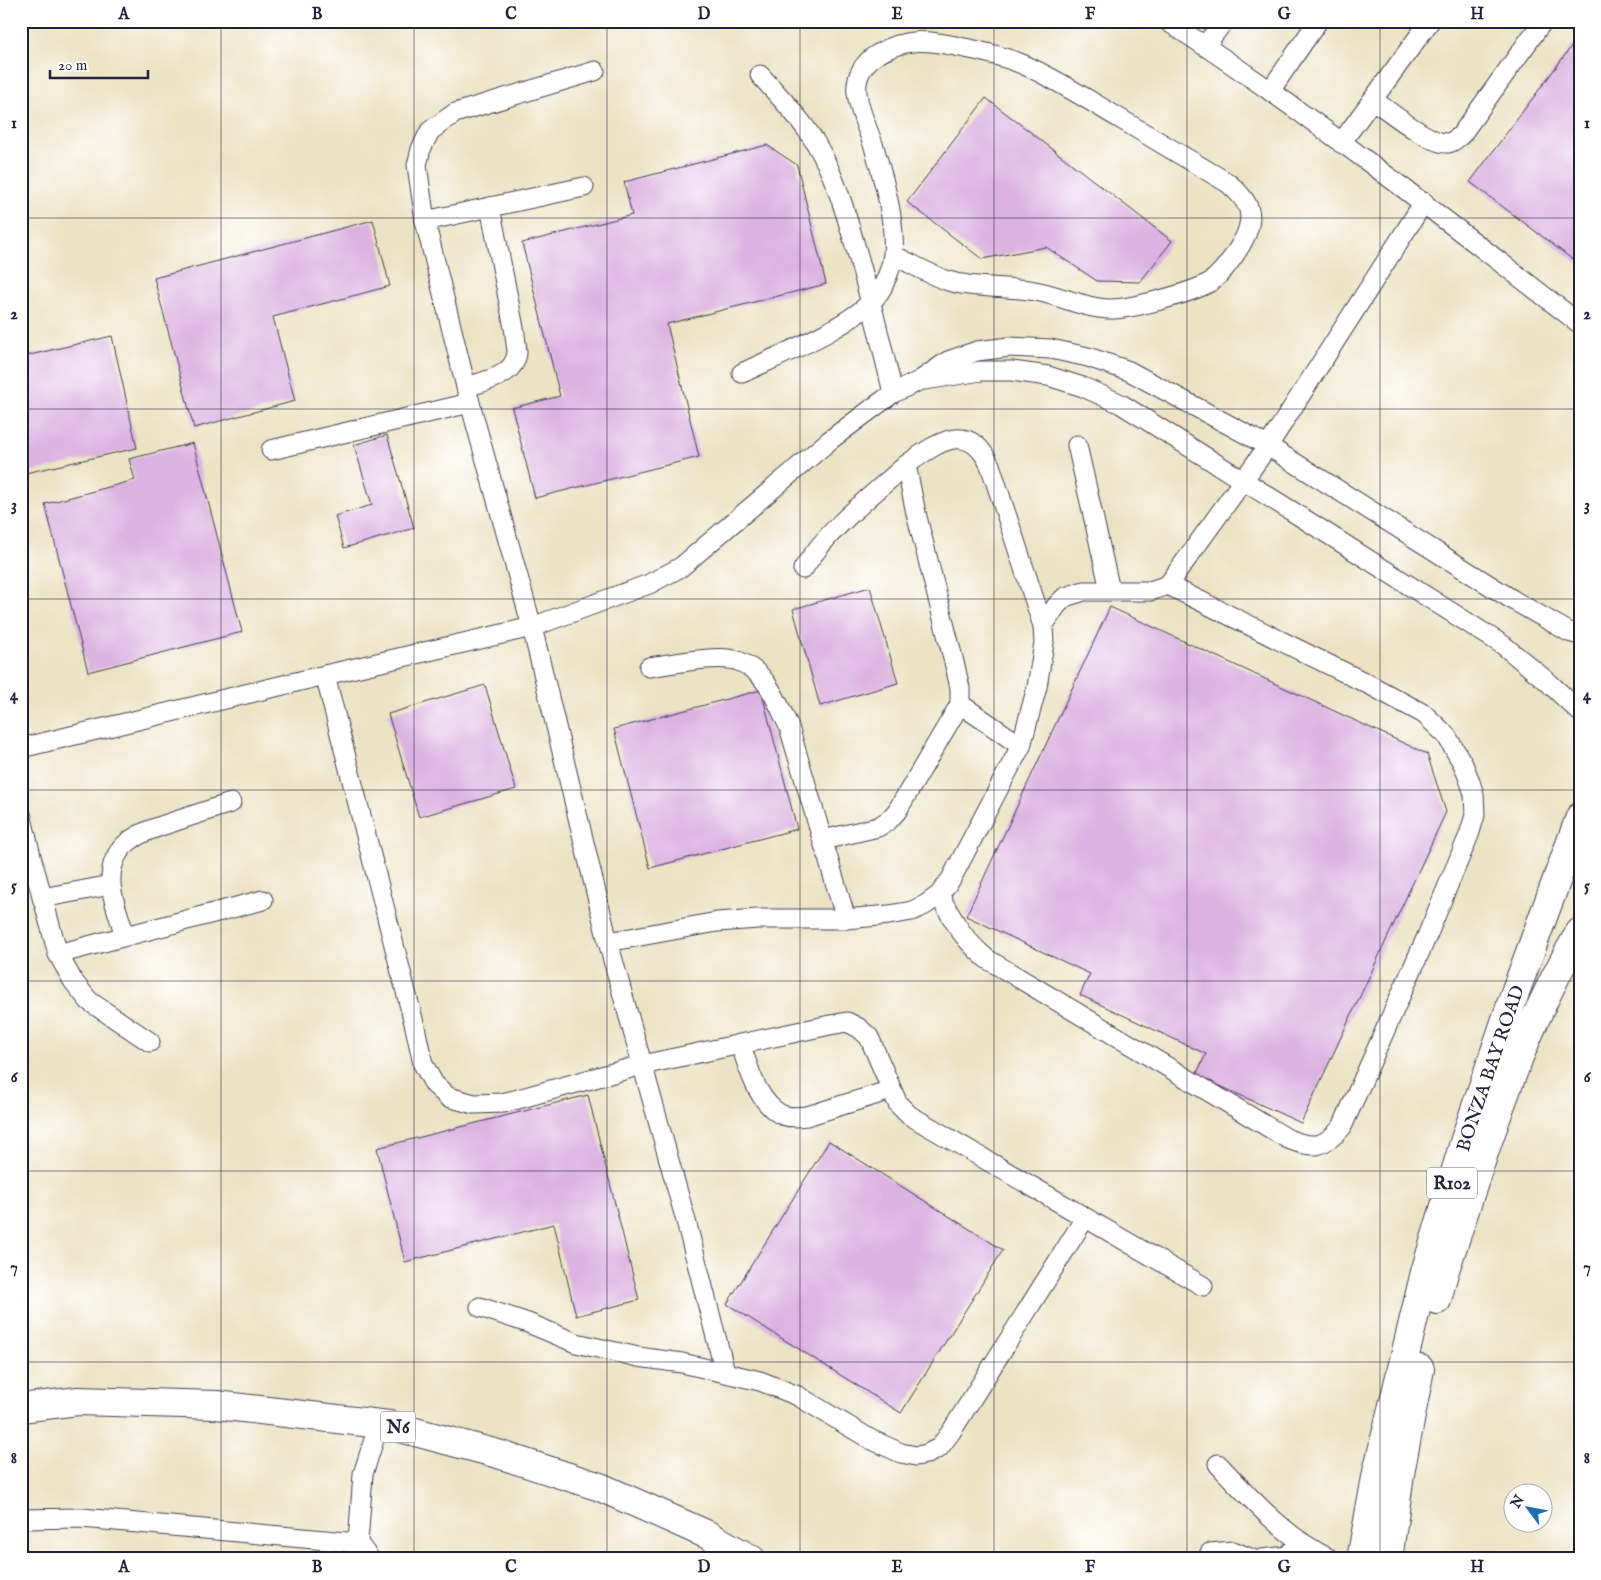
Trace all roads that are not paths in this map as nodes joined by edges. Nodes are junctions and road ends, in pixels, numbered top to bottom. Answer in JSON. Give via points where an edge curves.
{"nodes":[{"id":1,"x":1167,"y":21,"type":"edge"},
{"id":2,"x":1224,"y":21,"type":"edge"},
{"id":3,"x":1318,"y":21,"type":"edge"},
{"id":4,"x":1430,"y":21,"type":"edge"},
{"id":5,"x":1543,"y":21,"type":"edge"},
{"id":6,"x":1205,"y":46,"type":"junction"},
{"id":7,"x":595,"y":71,"type":"dead end"},
{"id":8,"x":760,"y":75,"type":"dead end"},
{"id":9,"x":1270,"y":91,"type":"junction"},
{"id":10,"x":1373,"y":100,"type":"junction"},
{"id":11,"x":1341,"y":143,"type":"junction"},
{"id":12,"x":584,"y":187,"type":"dead end"},
{"id":13,"x":1424,"y":202,"type":"junction"},
{"id":14,"x":490,"y":207,"type":"junction"},
{"id":15,"x":425,"y":221,"type":"junction"},
{"id":16,"x":893,"y":255,"type":"junction"},
{"id":17,"x":872,"y":302,"type":"junction"},
{"id":18,"x":1580,"y":324,"type":"edge"},
{"id":19,"x":742,"y":373,"type":"dead end"},
{"id":20,"x":919,"y":381,"type":"junction"},
{"id":21,"x":893,"y":393,"type":"junction"},
{"id":22,"x":468,"y":395,"type":"junction"},
{"id":23,"x":1077,"y":445,"type":"dead end"},
{"id":24,"x":1268,"y":446,"type":"junction"},
{"id":25,"x":271,"y":450,"type":"dead end"},
{"id":26,"x":906,"y":465,"type":"junction"},
{"id":27,"x":1242,"y":481,"type":"junction"},
{"id":28,"x":803,"y":570,"type":"dead end"},
{"id":29,"x":1168,"y":585,"type":"junction"},
{"id":30,"x":1110,"y":590,"type":"junction"},
{"id":31,"x":1043,"y":626,"type":"junction"},
{"id":32,"x":532,"y":627,"type":"junction"},
{"id":33,"x":1580,"y":635,"type":"edge"},
{"id":34,"x":649,"y":667,"type":"dead end"},
{"id":35,"x":325,"y":674,"type":"junction"},
{"id":36,"x":960,"y":704,"type":"junction"},
{"id":37,"x":1580,"y":712,"type":"edge"},
{"id":38,"x":1021,"y":746,"type":"junction"},
{"id":39,"x":21,"y":748,"type":"edge"},
{"id":40,"x":231,"y":804,"type":"dead end"},
{"id":41,"x":21,"y":814,"type":"edge"},
{"id":42,"x":1580,"y":817,"type":"edge"},
{"id":43,"x":823,"y":840,"type":"junction"},
{"id":44,"x":26,"y":858,"type":"edge"},
{"id":45,"x":111,"y":885,"type":"junction"},
{"id":46,"x":939,"y":895,"type":"junction"},
{"id":47,"x":42,"y":898,"type":"junction"},
{"id":48,"x":263,"y":900,"type":"dead end"},
{"id":49,"x":846,"y":919,"type":"junction"},
{"id":50,"x":1580,"y":932,"type":"edge"},
{"id":51,"x":125,"y":936,"type":"junction"},
{"id":52,"x":608,"y":942,"type":"junction"},
{"id":53,"x":58,"y":954,"type":"junction"},
{"id":54,"x":150,"y":1042,"type":"dead end"},
{"id":55,"x":740,"y":1044,"type":"junction"},
{"id":56,"x":642,"y":1065,"type":"junction"},
{"id":57,"x":891,"y":1090,"type":"junction"},
{"id":58,"x":1085,"y":1218,"type":"junction"},
{"id":59,"x":1203,"y":1286,"type":"dead end"},
{"id":60,"x":480,"y":1307,"type":"dead end"},
{"id":61,"x":725,"y":1372,"type":"junction"},
{"id":62,"x":21,"y":1408,"type":"edge"},
{"id":63,"x":379,"y":1424,"type":"junction"},
{"id":64,"x":1218,"y":1464,"type":"dead end"},
{"id":65,"x":21,"y":1519,"type":"edge"},
{"id":66,"x":1301,"y":1542,"type":"junction"},
{"id":67,"x":358,"y":1543,"type":"junction"},
{"id":68,"x":370,"y":1559,"type":"edge"},
{"id":69,"x":751,"y":1559,"type":"edge"},
{"id":70,"x":1207,"y":1559,"type":"edge"},
{"id":71,"x":1252,"y":1559,"type":"edge"},
{"id":72,"x":1262,"y":1559,"type":"edge"},
{"id":73,"x":1330,"y":1559,"type":"edge"},
{"id":74,"x":1361,"y":1559,"type":"edge"},
{"id":75,"x":1388,"y":1559,"type":"edge"}],
"edges":[{"from":1,"to":6,"type":"lane"},
{"from":2,"to":6,"type":"lane"},
{"from":3,"to":9,"type":"lane"},
{"from":4,"to":10,"type":"lane"},
{"from":5,"to":10,"type":"lane","via":[[1455,140],[1447,143],[1422,134]]},
{"from":6,"to":9,"type":"lane"},
{"from":7,"to":15,"type":"lane","via":[[455,113],[430,131],[417,165]]},
{"from":8,"to":17,"type":"lane","via":[[808,131],[825,160],[845,209]]},
{"from":9,"to":11,"type":"lane"},
{"from":10,"to":11,"type":"lane"},
{"from":11,"to":13,"type":"lane"},
{"from":12,"to":14,"type":"lane"},
{"from":13,"to":18,"type":"lane"},
{"from":13,"to":24,"type":"lane"},
{"from":14,"to":15,"type":"lane"},
{"from":14,"to":22,"type":"lane","via":[[517,353],[511,366],[500,376]]},
{"from":15,"to":22,"type":"lane"},
{"from":16,"to":16,"type":"lane","via":[[890,209],[861,112],[857,78],[863,66],[874,56],[906,42],[927,41],[955,46],[1022,64],[1228,183],[1250,207],[1250,222],[1243,241],[1222,272],[1210,282],[1195,289],[1109,310],[1038,292],[945,280]]},
{"from":16,"to":17,"type":"lane","via":[[888,274]]},
{"from":17,"to":19,"type":"lane","via":[[833,330]]},
{"from":17,"to":21,"type":"lane"},
{"from":20,"to":21,"type":"lane"},
{"from":20,"to":24,"type":"lane","via":[[948,361],[977,351],[1009,347],[1051,349],[1129,371]]},
{"from":20,"to":27,"type":"lane","via":[[981,371],[1048,376],[1120,404]]},
{"from":21,"to":32,"type":"lane","via":[[830,440],[681,567],[649,584]]},
{"from":22,"to":25,"type":"lane"},
{"from":22,"to":32,"type":"lane"},
{"from":23,"to":30,"type":"lane"},
{"from":24,"to":27,"type":"lane"},
{"from":24,"to":33,"type":"lane","via":[[1513,600]]},
{"from":26,"to":28,"type":"lane","via":[[841,522],[818,547]]},
{"from":26,"to":31,"type":"lane","via":[[927,450],[953,439],[962,438],[978,446],[990,466]]},
{"from":26,"to":36,"type":"lane","via":[[956,670]]},
{"from":27,"to":29,"type":"lane"},
{"from":27,"to":37,"type":"lane","via":[[1503,645]]},
{"from":29,"to":30,"type":"lane","via":[[1150,591]]},
{"from":29,"to":46,"type":"lane","via":[[1424,714],[1446,735],[1464,764],[1474,794],[1474,815],[1469,835],[1342,1127],[1320,1145],[1305,1146],[1280,1135],[987,959],[971,946]]},
{"from":30,"to":31,"type":"lane","via":[[1084,590],[1066,597]]},
{"from":31,"to":38,"type":"lane","via":[[1044,644],[1037,687]]},
{"from":32,"to":35,"type":"lane"},
{"from":32,"to":52,"type":"lane"},
{"from":34,"to":43,"type":"lane","via":[[719,659],[738,661],[752,668],[765,681],[790,727]]},
{"from":35,"to":39,"type":"lane"},
{"from":35,"to":56,"type":"lane","via":[[423,1064],[434,1084],[448,1097],[474,1104],[504,1103]]},
{"from":36,"to":38,"type":"lane"},
{"from":36,"to":43,"type":"lane","via":[[897,811],[888,820],[878,827]]},
{"from":38,"to":46,"type":"lane","via":[[965,854]]},
{"from":40,"to":45,"type":"lane","via":[[144,831],[128,841],[112,863]]},
{"from":41,"to":44,"type":"lane"},
{"from":42,"to":74,"type":"main road","name":"BONZA BAY ROAD","number":"R102","via":[[1482,1091],[1425,1272],[1377,1472]]},
{"from":43,"to":49,"type":"lane"},
{"from":44,"to":47,"type":"lane"},
{"from":45,"to":47,"type":"lane"},
{"from":45,"to":51,"type":"lane"},
{"from":46,"to":49,"type":"lane","via":[[912,911]]},
{"from":47,"to":53,"type":"lane"},
{"from":48,"to":51,"type":"lane"},
{"from":49,"to":52,"type":"lane","via":[[717,922]]},
{"from":50,"to":75,"type":"main road","name":"BONZA BAY ROAD","number":"R102","via":[[1538,1013],[1498,1109],[1444,1273],[1418,1375]]},
{"from":51,"to":53,"type":"lane"},
{"from":52,"to":56,"type":"lane"},
{"from":53,"to":54,"type":"lane","via":[[72,981],[89,1001]]},
{"from":55,"to":56,"type":"lane"},
{"from":55,"to":57,"type":"lane","via":[[847,1022],[869,1037]]},
{"from":55,"to":57,"type":"lane","via":[[759,1091],[781,1114],[807,1116]]},
{"from":56,"to":61,"type":"lane"},
{"from":57,"to":58,"type":"lane","via":[[908,1115]]},
{"from":58,"to":59,"type":"lane"},
{"from":58,"to":61,"type":"lane","via":[[951,1432],[939,1448],[927,1454],[901,1453],[870,1439],[798,1396],[760,1380]]},
{"from":60,"to":61,"type":"lane","via":[[576,1343]]},
{"from":62,"to":63,"type":"main road","number":"N6","via":[[78,1401],[217,1405]]},
{"from":63,"to":67,"type":"lane","via":[[363,1474]]},
{"from":63,"to":69,"type":"main road","number":"N6","via":[[498,1454],[600,1487],[708,1535]]},
{"from":64,"to":66,"type":"lane","via":[[1277,1524]]},
{"from":65,"to":67,"type":"lane","via":[[82,1518]]},
{"from":66,"to":72,"type":"lane","via":[[1286,1556]]},
{"from":66,"to":73,"type":"lane"},
{"from":67,"to":68,"type":"lane"},
{"from":70,"to":71,"type":"lane","via":[[1210,1553],[1233,1551]]}]}
